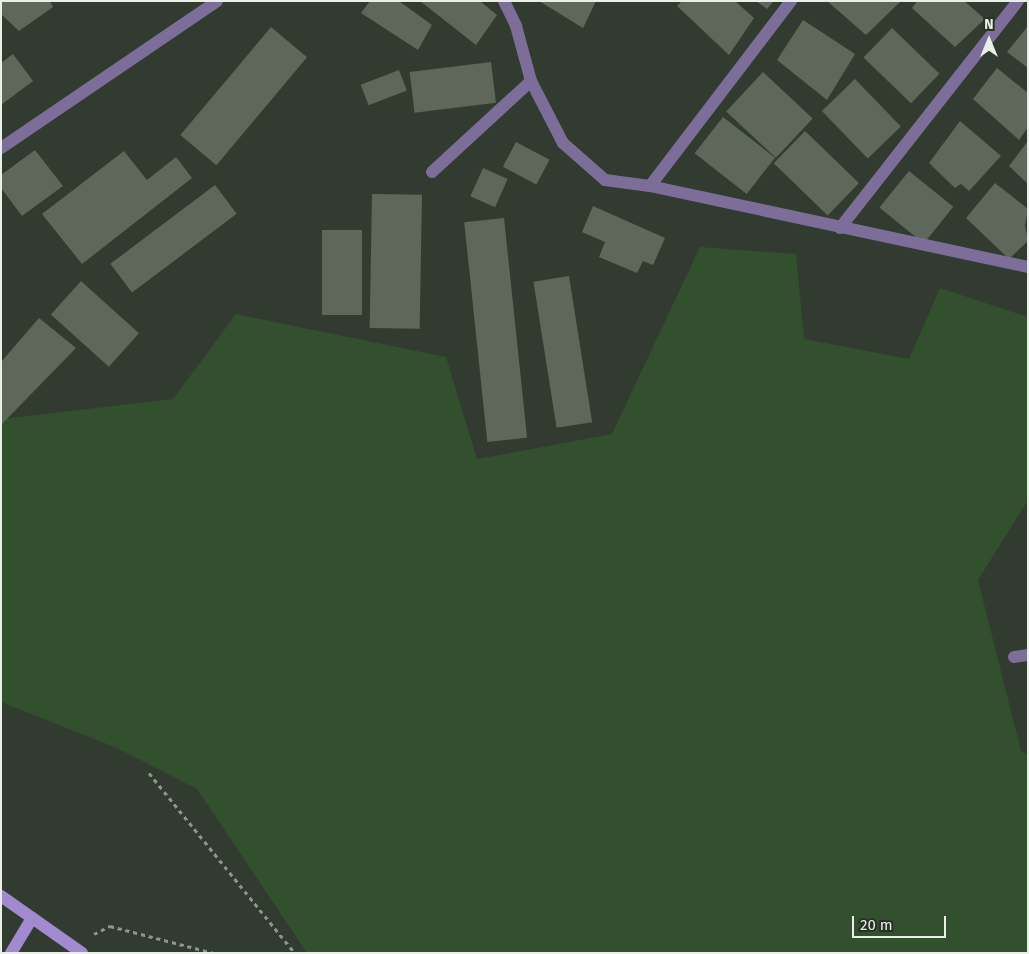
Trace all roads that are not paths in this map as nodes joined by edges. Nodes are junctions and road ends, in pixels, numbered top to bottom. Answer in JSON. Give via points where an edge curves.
{"nodes":[{"id":1,"x":217,"y":1,"type":"edge"},
{"id":2,"x":504,"y":1,"type":"edge"},
{"id":3,"x":791,"y":1,"type":"edge"},
{"id":4,"x":1018,"y":1,"type":"edge"},
{"id":5,"x":531,"y":81,"type":"junction"},
{"id":6,"x":1,"y":148,"type":"edge"},
{"id":7,"x":432,"y":172,"type":"dead end"},
{"id":8,"x":650,"y":186,"type":"junction"},
{"id":9,"x":840,"y":228,"type":"junction"},
{"id":10,"x":1028,"y":267,"type":"edge"},
{"id":11,"x":1028,"y":655,"type":"edge"},
{"id":12,"x":1014,"y":657,"type":"dead end"},
{"id":13,"x":1,"y":896,"type":"edge"},
{"id":14,"x":32,"y":918,"type":"junction"},
{"id":15,"x":79,"y":951,"type":"edge"},
{"id":16,"x":11,"y":953,"type":"edge"}],
"edges":[{"from":1,"to":6,"type":"street"},
{"from":2,"to":5,"type":"street","via":[[516,26]]},
{"from":3,"to":8,"type":"street"},
{"from":4,"to":9,"type":"street"},
{"from":5,"to":7,"type":"street"},
{"from":5,"to":8,"type":"street","via":[[563,143],[583,164],[605,180]]},
{"from":8,"to":9,"type":"street"},
{"from":9,"to":10,"type":"street"},
{"from":11,"to":12,"type":"street"},
{"from":13,"to":14,"type":"street"},
{"from":14,"to":15,"type":"street"},
{"from":14,"to":16,"type":"street"}]}
